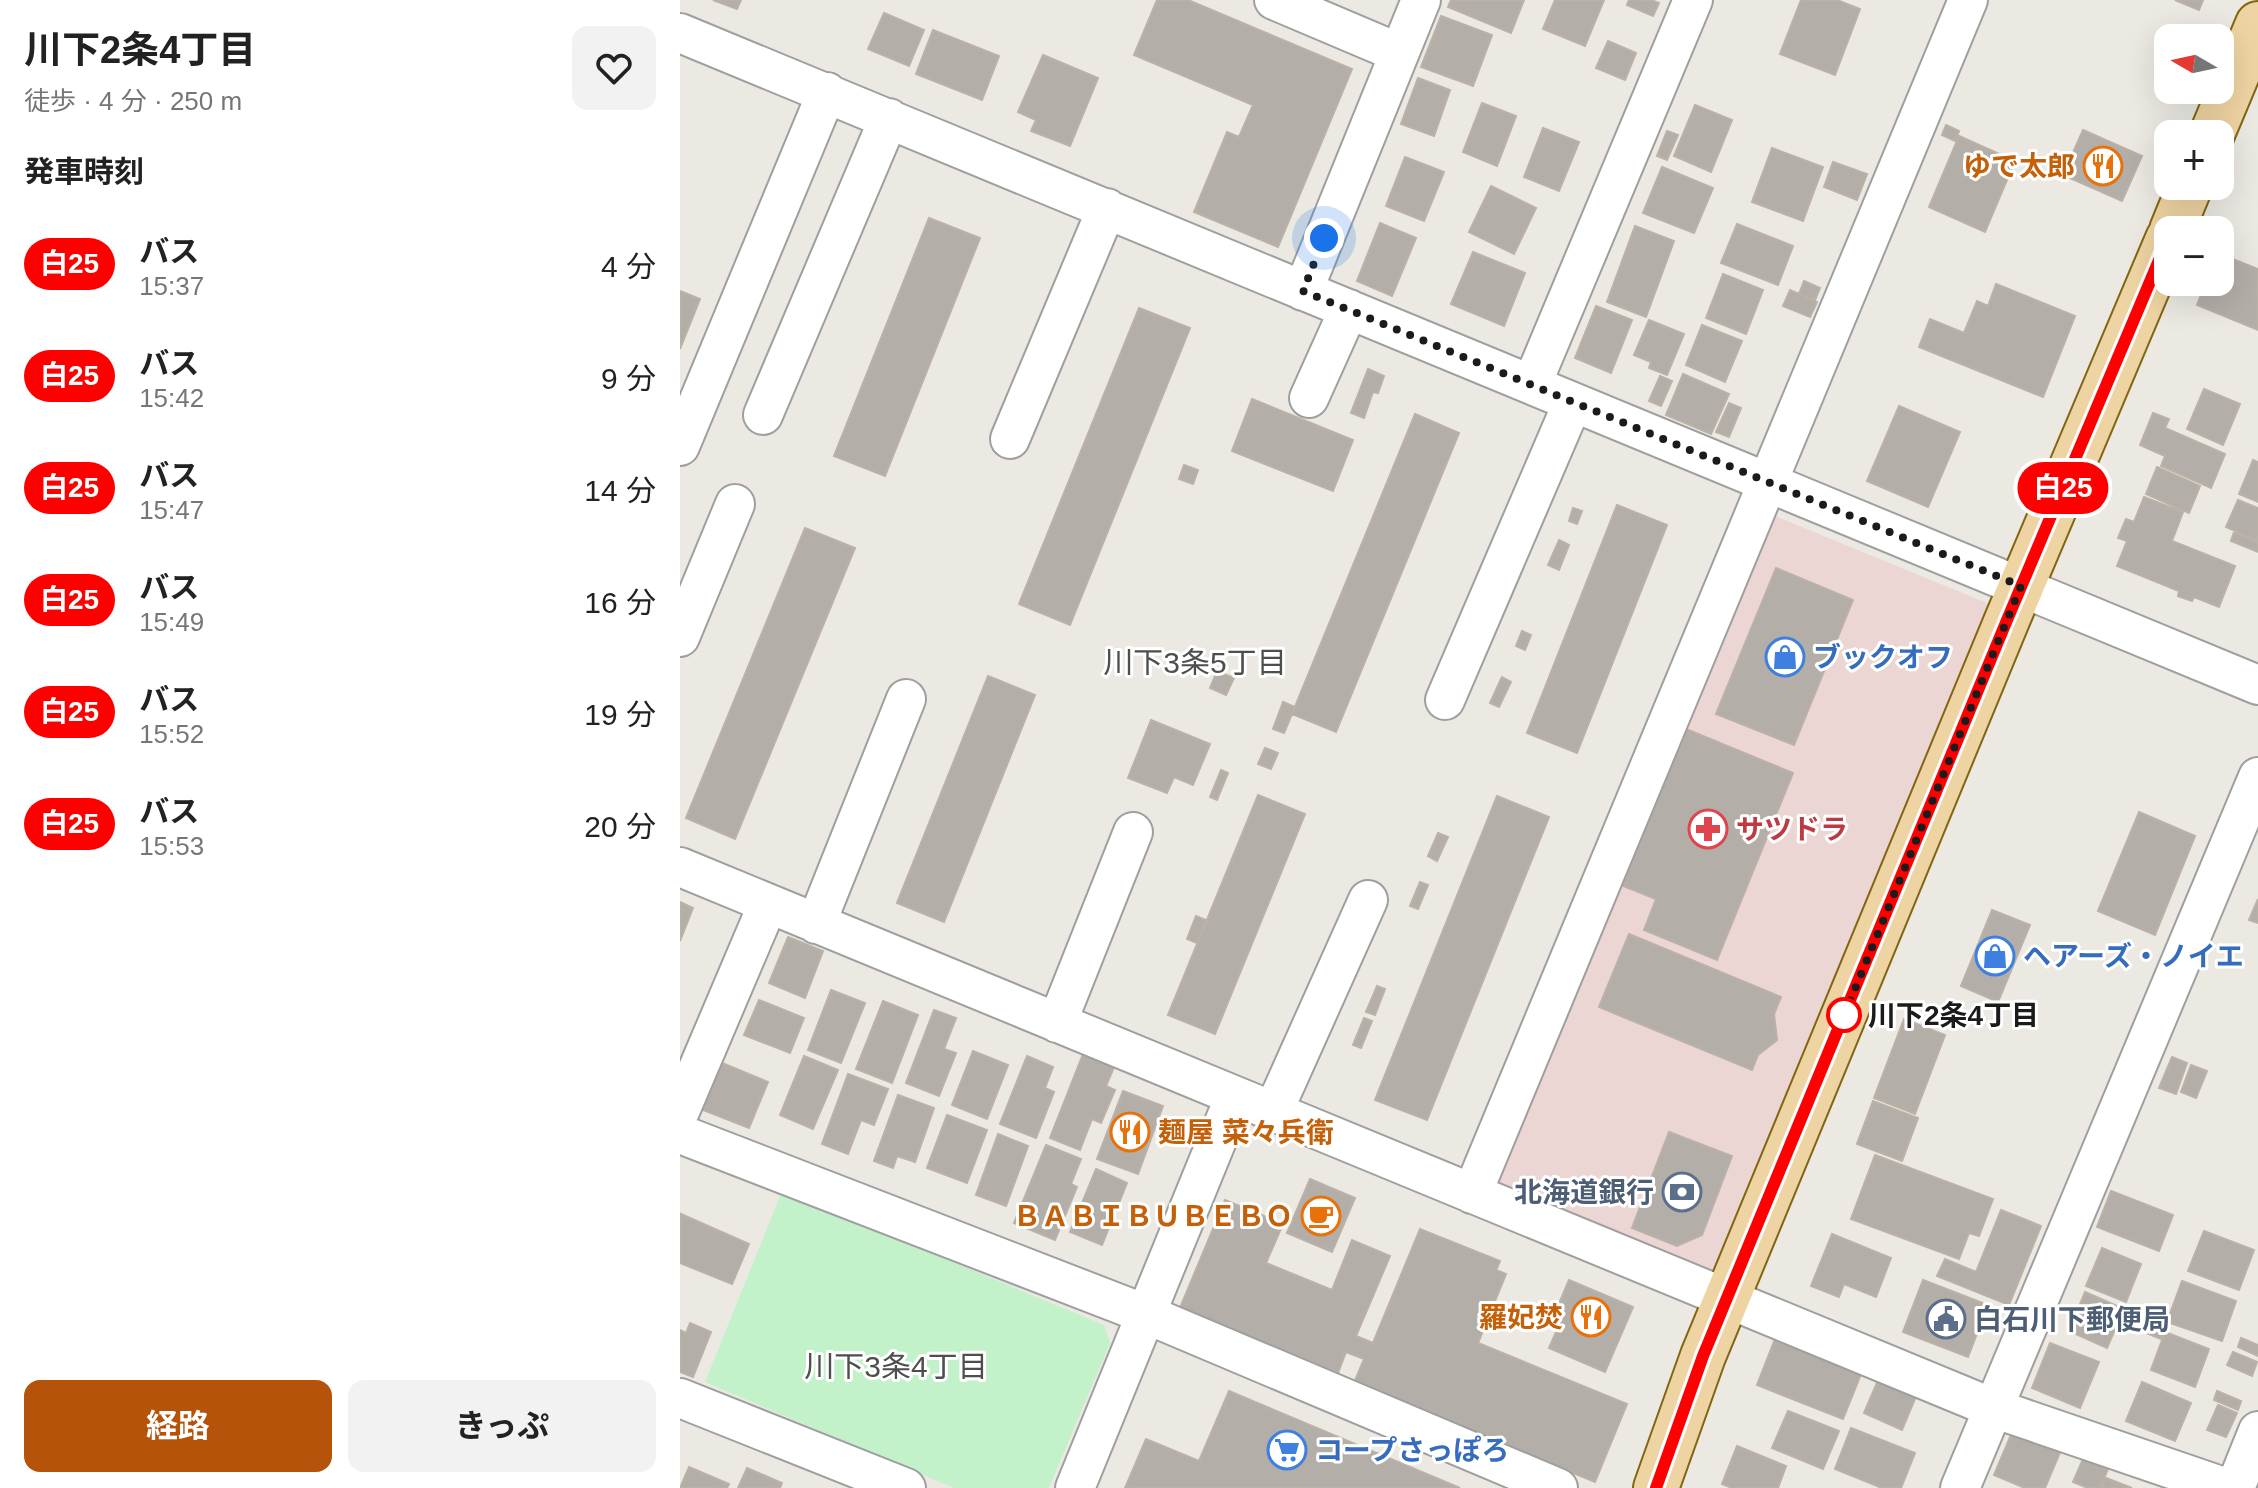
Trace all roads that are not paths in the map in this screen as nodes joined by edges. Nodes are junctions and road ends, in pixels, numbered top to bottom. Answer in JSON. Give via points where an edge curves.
{"nodes":[{"id":1,"x":1274,"y":0,"type":"edge"},
{"id":2,"x":1421,"y":0,"type":"edge"},
{"id":3,"x":1693,"y":0,"type":"edge"},
{"id":4,"x":1968,"y":0,"type":"edge"},
{"id":5,"x":2258,"y":24,"type":"edge"},
{"id":6,"x":680,"y":33,"type":"edge"},
{"id":7,"x":1399,"y":53,"type":"junction"},
{"id":8,"x":827,"y":92,"type":"junction"},
{"id":9,"x":889,"y":118,"type":"junction"},
{"id":10,"x":2218,"y":120,"type":"edge"},
{"id":11,"x":1107,"y":208,"type":"junction"},
{"id":12,"x":2154,"y":272,"type":"edge"},
{"id":13,"x":1303,"y":291,"type":"junction"},
{"id":14,"x":1349,"y":309,"type":"junction"},
{"id":15,"x":1532,"y":384,"type":"junction"},
{"id":16,"x":1309,"y":398,"type":"dead end"},
{"id":17,"x":1573,"y":402,"type":"junction"},
{"id":18,"x":763,"y":415,"type":"dead end"},
{"id":19,"x":1010,"y":439,"type":"dead end"},
{"id":20,"x":680,"y":446,"type":"edge"},
{"id":21,"x":1769,"y":483,"type":"junction"},
{"id":22,"x":735,"y":504,"type":"dead end"},
{"id":23,"x":2021,"y":586,"type":"junction"},
{"id":24,"x":680,"y":637,"type":"edge"},
{"id":25,"x":2258,"y":685,"type":"edge"},
{"id":26,"x":906,"y":699,"type":"dead end"},
{"id":27,"x":1445,"y":700,"type":"dead end"},
{"id":28,"x":2258,"y":777,"type":"edge"},
{"id":29,"x":1133,"y":832,"type":"dead end"},
{"id":30,"x":680,"y":867,"type":"edge"},
{"id":31,"x":1368,"y":900,"type":"dead end"},
{"id":32,"x":768,"y":904,"type":"junction"},
{"id":33,"x":816,"y":924,"type":"junction"},
{"id":34,"x":1057,"y":1023,"type":"junction"},
{"id":35,"x":1235,"y":1096,"type":"junction"},
{"id":36,"x":680,"y":1111,"type":"edge"},
{"id":37,"x":1273,"y":1112,"type":"junction"},
{"id":38,"x":680,"y":1134,"type":"edge"},
{"id":39,"x":1472,"y":1194,"type":"junction"},
{"id":40,"x":1727,"y":1298,"type":"junction"},
{"id":41,"x":1148,"y":1315,"type":"junction"},
{"id":42,"x":680,"y":1398,"type":"edge"},
{"id":43,"x":1993,"y":1408,"type":"junction"},
{"id":44,"x":2258,"y":1431,"type":"edge"},
{"id":45,"x":906,"y":1488,"type":"edge"},
{"id":46,"x":1075,"y":1488,"type":"edge"},
{"id":47,"x":1558,"y":1488,"type":"edge"},
{"id":48,"x":1656,"y":1488,"type":"edge"},
{"id":49,"x":1960,"y":1488,"type":"edge"},
{"id":50,"x":2227,"y":1488,"type":"edge"},
{"id":51,"x":2235,"y":1488,"type":"edge"}],
"edges":[{"from":1,"to":7,"type":"street"},
{"from":2,"to":7,"type":"street"},
{"from":3,"to":15,"type":"street"},
{"from":4,"to":21,"type":"street"},
{"from":5,"to":10,"type":"main road"},
{"from":6,"to":8,"type":"street"},
{"from":7,"to":13,"type":"street"},
{"from":8,"to":9,"type":"street"},
{"from":8,"to":20,"type":"street"},
{"from":9,"to":11,"type":"street"},
{"from":9,"to":18,"type":"street"},
{"from":11,"to":13,"type":"street"},
{"from":11,"to":19,"type":"street"},
{"from":12,"to":23,"type":"main road"},
{"from":13,"to":14,"type":"street"},
{"from":14,"to":15,"type":"street"},
{"from":14,"to":16,"type":"street"},
{"from":15,"to":17,"type":"street"},
{"from":17,"to":21,"type":"street"},
{"from":17,"to":27,"type":"street"},
{"from":21,"to":23,"type":"street"},
{"from":21,"to":39,"type":"street"},
{"from":22,"to":24,"type":"street"},
{"from":23,"to":25,"type":"street"},
{"from":23,"to":40,"type":"main road"},
{"from":26,"to":33,"type":"street"},
{"from":28,"to":43,"type":"street"},
{"from":29,"to":34,"type":"street"},
{"from":30,"to":32,"type":"street"},
{"from":31,"to":37,"type":"street"},
{"from":32,"to":33,"type":"street"},
{"from":32,"to":36,"type":"street"},
{"from":33,"to":34,"type":"street"},
{"from":34,"to":35,"type":"street"},
{"from":35,"to":37,"type":"street"},
{"from":35,"to":41,"type":"street"},
{"from":37,"to":39,"type":"street"},
{"from":38,"to":41,"type":"street"},
{"from":39,"to":40,"type":"street"},
{"from":40,"to":43,"type":"street"},
{"from":40,"to":48,"type":"main road"},
{"from":41,"to":46,"type":"street"},
{"from":41,"to":47,"type":"street"},
{"from":42,"to":45,"type":"street"},
{"from":43,"to":49,"type":"street"},
{"from":43,"to":50,"type":"street"},
{"from":44,"to":51,"type":"street"}]}
